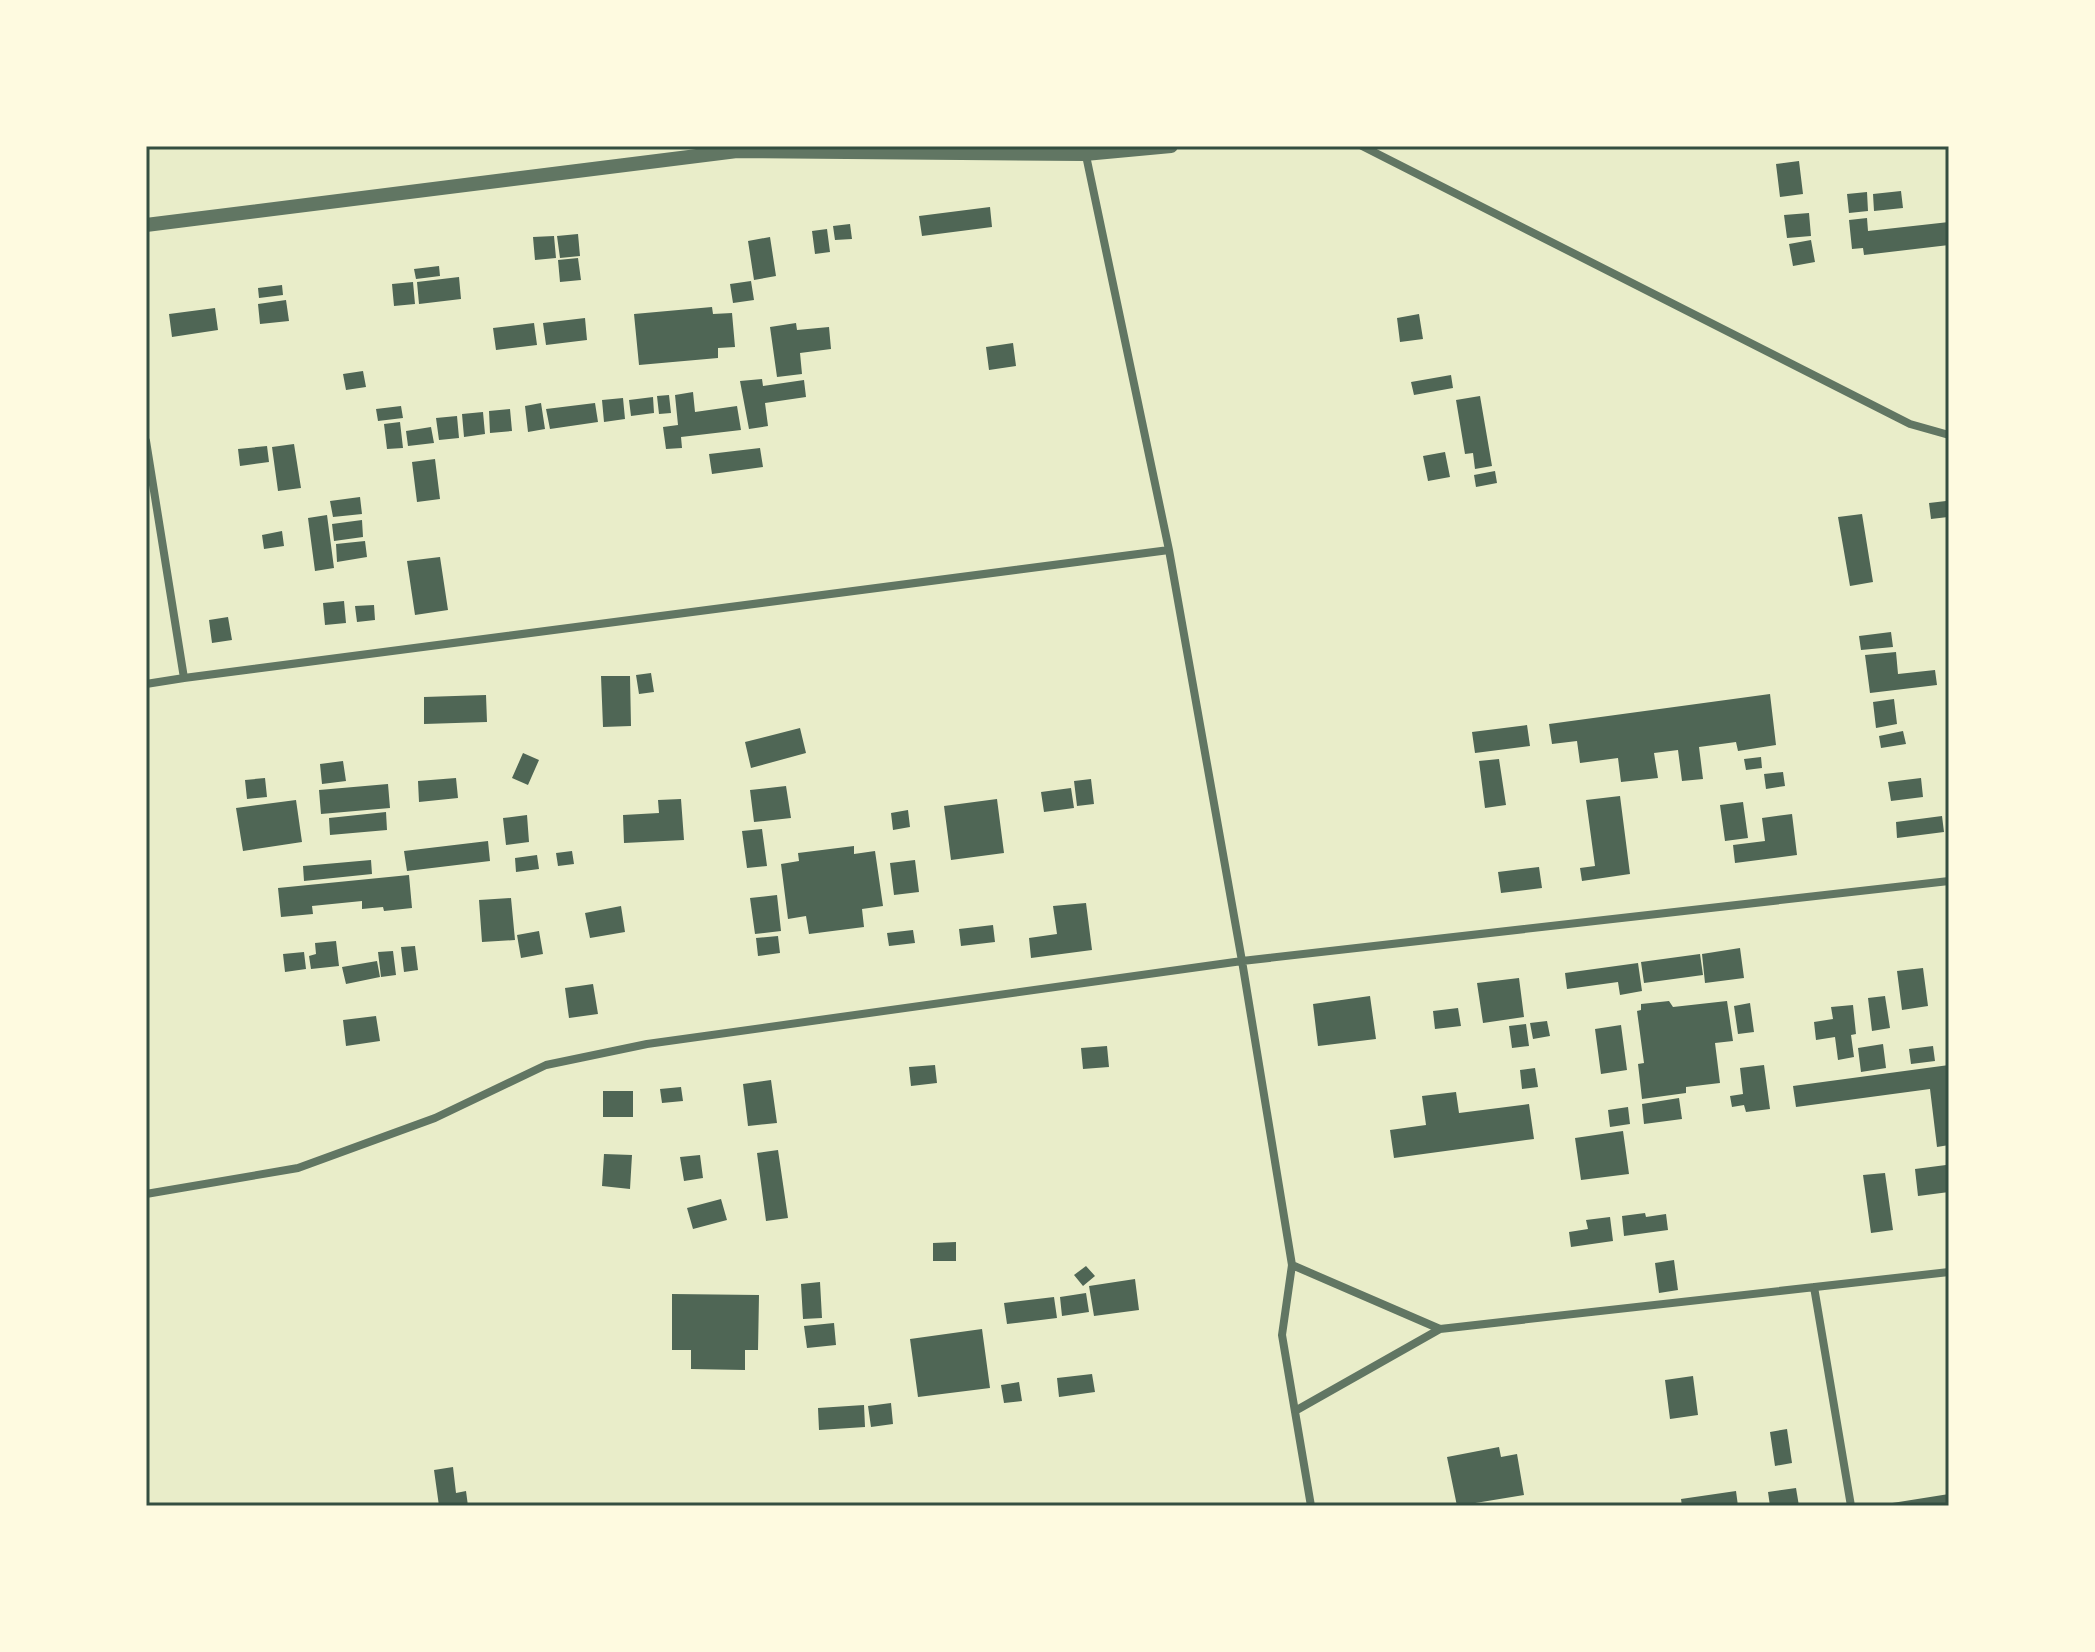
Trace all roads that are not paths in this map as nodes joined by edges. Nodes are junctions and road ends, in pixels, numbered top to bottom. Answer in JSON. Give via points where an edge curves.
{"nodes":[{"id":1,"x":1171,"y":146,"type":"edge"},
{"id":2,"x":1362,"y":146,"type":"edge"},
{"id":3,"x":1084,"y":150,"type":"edge"},
{"id":4,"x":146,"y":225,"type":"edge"},
{"id":5,"x":1949,"y":435,"type":"edge"},
{"id":6,"x":146,"y":441,"type":"edge"},
{"id":7,"x":1169,"y":550,"type":"junction"},
{"id":8,"x":184,"y":678,"type":"junction"},
{"id":9,"x":146,"y":684,"type":"edge"},
{"id":10,"x":1949,"y":881,"type":"edge"},
{"id":11,"x":1242,"y":961,"type":"junction"},
{"id":12,"x":146,"y":1194,"type":"edge"},
{"id":13,"x":1292,"y":1265,"type":"junction"},
{"id":14,"x":1949,"y":1272,"type":"edge"},
{"id":15,"x":1814,"y":1287,"type":"junction"},
{"id":16,"x":1440,"y":1329,"type":"junction"},
{"id":17,"x":1295,"y":1411,"type":"junction"},
{"id":18,"x":1311,"y":1506,"type":"edge"},
{"id":19,"x":1851,"y":1506,"type":"edge"}],
"edges":[{"from":1,"to":3,"type":"street"},
{"from":2,"to":5,"type":"street","via":[[1910,424]]},
{"from":3,"to":4,"type":"street","via":[[737,151]]},
{"from":3,"to":7,"type":"street"},
{"from":6,"to":8,"type":"street"},
{"from":7,"to":8,"type":"street"},
{"from":7,"to":11,"type":"street"},
{"from":8,"to":9,"type":"street"},
{"from":10,"to":11,"type":"street"},
{"from":11,"to":12,"type":"street","via":[[647,1044],[546,1065],[435,1118],[298,1168]]},
{"from":11,"to":13,"type":"street"},
{"from":13,"to":16,"type":"street"},
{"from":13,"to":17,"type":"street","via":[[1282,1335]]},
{"from":14,"to":15,"type":"street"},
{"from":15,"to":16,"type":"street"},
{"from":15,"to":19,"type":"street"},
{"from":16,"to":17,"type":"street"},
{"from":17,"to":18,"type":"street"}]}
